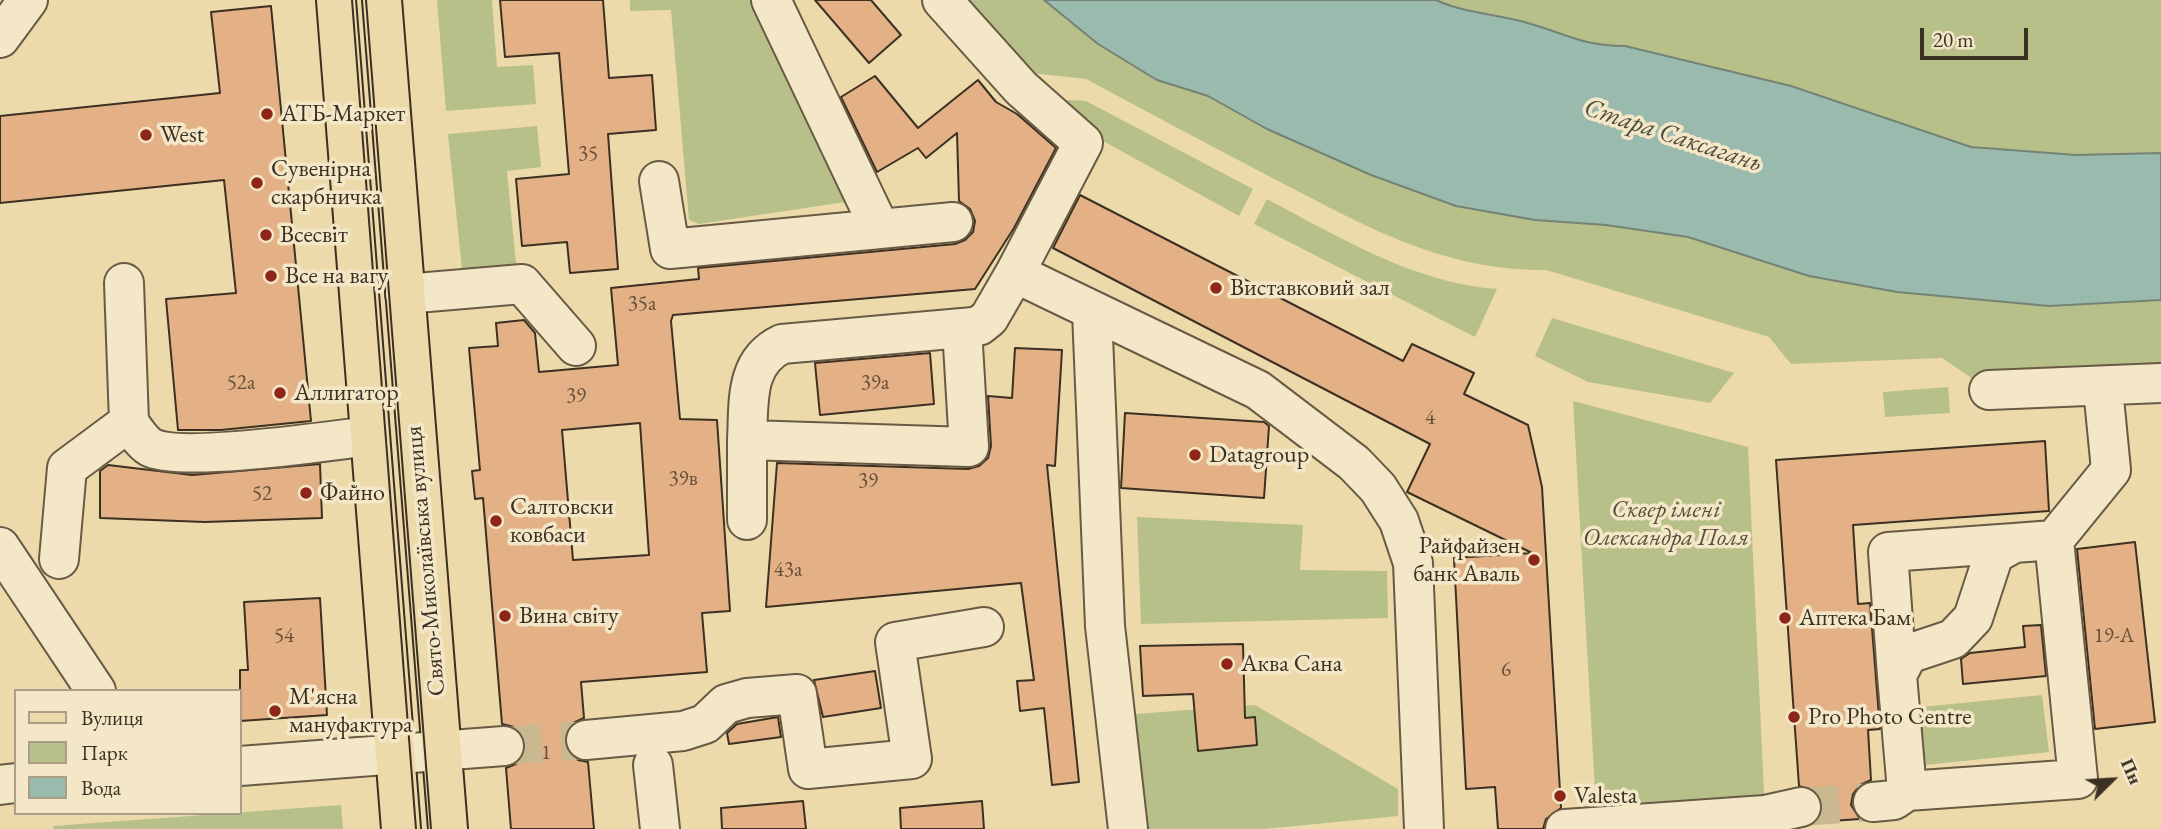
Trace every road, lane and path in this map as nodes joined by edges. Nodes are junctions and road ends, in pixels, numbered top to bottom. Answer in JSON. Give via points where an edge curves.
{"nodes":[{"id":1,"x":28,"y":0,"type":"edge"},
{"id":2,"x":336,"y":0,"type":"edge"},
{"id":3,"x":382,"y":0,"type":"edge"},
{"id":4,"x":771,"y":0,"type":"edge"},
{"id":5,"x":942,"y":0,"type":"edge"},
{"id":6,"x":0,"y":38,"type":"edge"},
{"id":7,"x":659,"y":181,"type":"dead end"},
{"id":8,"x":953,"y":222,"type":"dead end"},
{"id":9,"x":880,"y":229,"type":"junction"},
{"id":10,"x":1015,"y":273,"type":"junction"},
{"id":11,"x":124,"y":283,"type":"dead end"},
{"id":12,"x":405,"y":295,"type":"junction"},
{"id":13,"x":1092,"y":312,"type":"junction"},
{"id":14,"x":962,"y":328,"type":"junction"},
{"id":15,"x":576,"y":346,"type":"dead end"},
{"id":16,"x":2161,"y":383,"type":"edge"},
{"id":17,"x":2103,"y":388,"type":"junction"},
{"id":18,"x":1989,"y":390,"type":"dead end"},
{"id":19,"x":129,"y":422,"type":"junction"},
{"id":20,"x":370,"y":436,"type":"junction"},
{"id":21,"x":747,"y":440,"type":"junction"},
{"id":22,"x":747,"y":520,"type":"dead end"},
{"id":23,"x":2054,"y":540,"type":"junction"},
{"id":24,"x":2014,"y":543,"type":"junction"},
{"id":25,"x":0,"y":547,"type":"edge"},
{"id":26,"x":59,"y":559,"type":"dead end"},
{"id":27,"x":984,"y":627,"type":"dead end"},
{"id":28,"x":1897,"y":675,"type":"junction"},
{"id":29,"x":95,"y":689,"type":"edge"},
{"id":30,"x":586,"y":740,"type":"tunnel mouth"},
{"id":31,"x":504,"y":746,"type":"tunnel mouth"},
{"id":32,"x":442,"y":750,"type":"junction"},
{"id":33,"x":394,"y":754,"type":"junction"},
{"id":34,"x":653,"y":765,"type":"dead end"},
{"id":35,"x":242,"y":766,"type":"edge"},
{"id":36,"x":1777,"y":817,"type":"tunnel mouth"},
{"id":37,"x":1587,"y":828,"type":"edge"},
{"id":38,"x":401,"y":829,"type":"edge"},
{"id":39,"x":449,"y":829,"type":"edge"},
{"id":40,"x":660,"y":829,"type":"edge"},
{"id":41,"x":1128,"y":829,"type":"edge"},
{"id":42,"x":1424,"y":829,"type":"edge"}],
"edges":[{"from":1,"to":6,"type":"street"},
{"from":2,"to":20,"type":"main road","name":"Свято-Миколаївська вулиця"},
{"from":3,"to":12,"type":"main road","name":"Свято-Миколаївська вулиця"},
{"from":4,"to":9,"type":"street"},
{"from":5,"to":10,"type":"street","via":[[1021,88],[1083,143]]},
{"from":7,"to":9,"type":"street","via":[[670,249]]},
{"from":8,"to":9,"type":"street"},
{"from":10,"to":13,"type":"street"},
{"from":10,"to":14,"type":"street","via":[[989,318],[979,326]]},
{"from":11,"to":19,"type":"street"},
{"from":12,"to":15,"type":"street","via":[[522,284]]},
{"from":12,"to":32,"type":"main road","name":"Свято-Миколаївська вулиця"},
{"from":13,"to":41,"type":"street","via":[[1105,626]]},
{"from":13,"to":42,"type":"street","via":[[1258,390],[1354,463],[1378,488],[1399,521],[1413,563]]},
{"from":14,"to":21,"type":"street","via":[[782,344],[770,349],[755,367]]},
{"from":14,"to":21,"type":"street","via":[[969,447]]},
{"from":16,"to":17,"type":"street"},
{"from":17,"to":18,"type":"street"},
{"from":17,"to":23,"type":"street","via":[[2111,470]]},
{"from":19,"to":20,"type":"street","via":[[151,447],[169,452],[214,452]]},
{"from":19,"to":26,"type":"street","via":[[67,468]]},
{"from":20,"to":33,"type":"main road","name":"Свято-Миколаївська вулиця"},
{"from":21,"to":22,"type":"street"},
{"from":23,"to":24,"type":"street"},
{"from":23,"to":28,"type":"street","via":[[2078,779],[1890,796]]},
{"from":24,"to":28,"type":"street","via":[[1994,554],[1973,618],[1953,639],[1908,654]]},
{"from":24,"to":28,"type":"street","via":[[1888,552]]},
{"from":25,"to":29,"type":"street"},
{"from":27,"to":30,"type":"street","via":[[895,642],[912,759],[808,769],[797,694],[726,704],[705,724],[683,731]]},
{"from":31,"to":32,"type":"street"},
{"from":32,"to":33,"type":"street"},
{"from":32,"to":39,"type":"main road","name":"Свято-Миколаївська вулиця"},
{"from":33,"to":35,"type":"street"},
{"from":33,"to":38,"type":"main road","name":"Свято-Миколаївська вулиця"},
{"from":34,"to":40,"type":"street"},
{"from":36,"to":37,"type":"street"}]}
